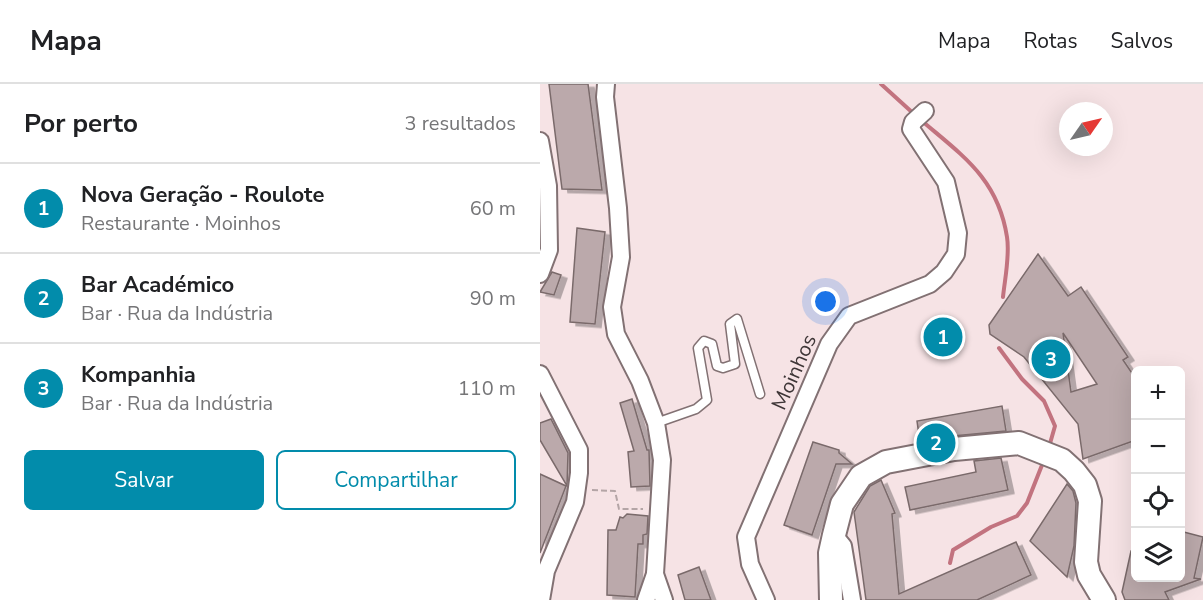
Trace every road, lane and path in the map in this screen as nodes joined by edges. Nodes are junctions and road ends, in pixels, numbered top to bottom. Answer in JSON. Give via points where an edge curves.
{"nodes":[{"id":1,"x":606,"y":84,"type":"edge"},
{"id":2,"x":919,"y":116,"type":"dead end"},
{"id":3,"x":540,"y":141,"type":"edge"},
{"id":4,"x":540,"y":274,"type":"edge"},
{"id":5,"x":540,"y":374,"type":"edge"},
{"id":6,"x":760,"y":394,"type":"dead end"},
{"id":7,"x":656,"y":423,"type":"junction"},
{"id":8,"x":577,"y":490,"type":"junction"},
{"id":9,"x":659,"y":509,"type":"junction"},
{"id":10,"x":834,"y":535,"type":"junction"},
{"id":11,"x":654,"y":574,"type":"junction"},
{"id":12,"x":542,"y":600,"type":"edge"},
{"id":13,"x":646,"y":600,"type":"edge"},
{"id":14,"x":664,"y":600,"type":"edge"},
{"id":15,"x":766,"y":600,"type":"edge"},
{"id":16,"x":831,"y":600,"type":"edge"},
{"id":17,"x":852,"y":600,"type":"edge"},
{"id":18,"x":1104,"y":600,"type":"edge"}],
"edges":[{"from":1,"to":7,"type":"street","via":[[621,257],[612,308],[616,334]]},
{"from":2,"to":15,"type":"street","name":"Moinhos","via":[[911,129],[946,182],[958,233],[956,254],[930,284],[849,316],[829,344],[746,537],[750,564]]},
{"from":3,"to":4,"type":"street","via":[[548,186],[549,250]]},
{"from":5,"to":8,"type":"street","via":[[579,450]]},
{"from":6,"to":7,"type":"lane","via":[[737,319],[730,324],[735,364],[717,366],[712,344],[705,340],[698,348],[707,400],[696,409]]},
{"from":7,"to":9,"type":"street","via":[[662,460]]},
{"from":8,"to":9,"type":"path","via":[[615,491],[619,509]]},
{"from":8,"to":12,"type":"street","via":[[546,571]]},
{"from":9,"to":11,"type":"street"},
{"from":10,"to":16,"type":"street","via":[[830,553]]},
{"from":10,"to":17,"type":"street","via":[[843,546]]},
{"from":10,"to":18,"type":"street","via":[[842,504],[861,476],[886,462],[954,449],[1018,443],[1062,460],[1085,485],[1090,501],[1086,562]]},
{"from":11,"to":13,"type":"street"},
{"from":11,"to":14,"type":"street"}]}
